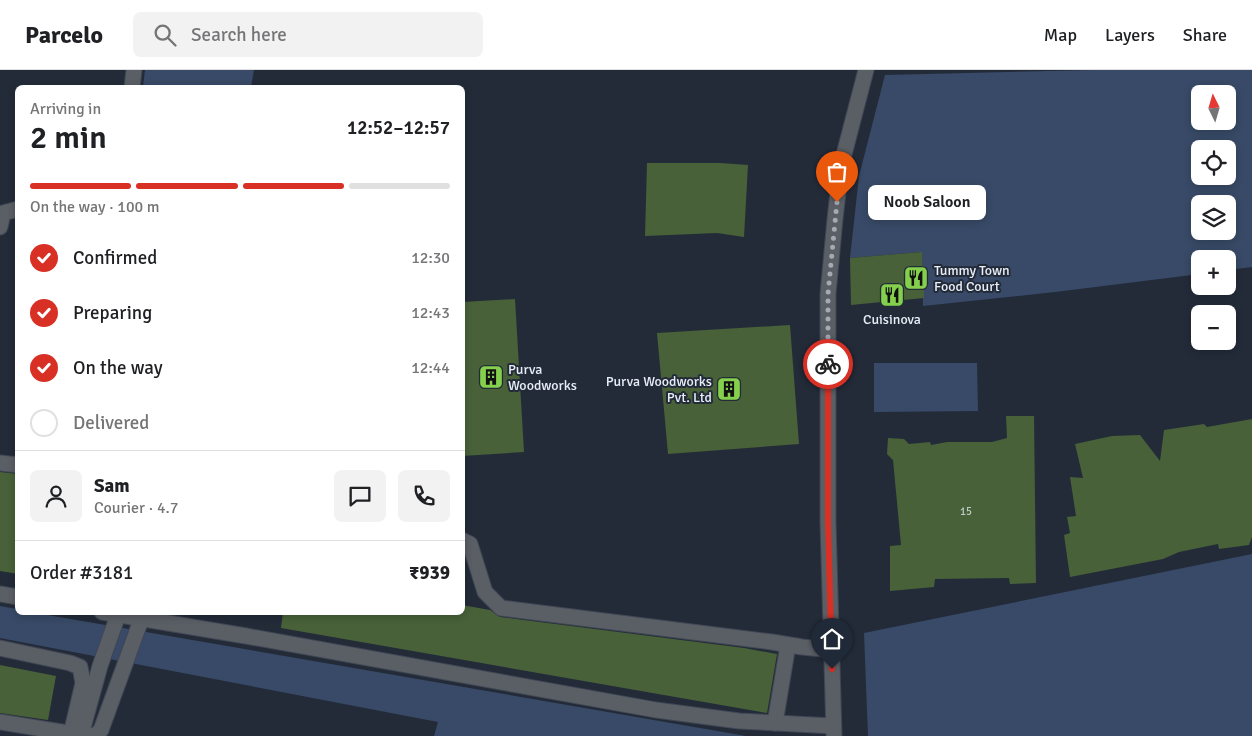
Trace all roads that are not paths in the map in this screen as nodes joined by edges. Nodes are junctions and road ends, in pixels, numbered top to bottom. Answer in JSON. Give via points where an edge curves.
{"nodes":[{"id":1,"x":134,"y":70,"type":"edge"},
{"id":2,"x":866,"y":70,"type":"edge"},
{"id":3,"x":132,"y":85,"type":"edge"},
{"id":4,"x":15,"y":210,"type":"edge"},
{"id":5,"x":0,"y":227,"type":"edge"},
{"id":6,"x":0,"y":463,"type":"edge"},
{"id":7,"x":15,"y":465,"type":"edge"},
{"id":8,"x":465,"y":542,"type":"edge"},
{"id":9,"x":0,"y":594,"type":"edge"},
{"id":10,"x":15,"y":596,"type":"edge"},
{"id":11,"x":118,"y":615,"type":"joint"},
{"id":12,"x":141,"y":620,"type":"junction"},
{"id":13,"x":788,"y":645,"type":"junction"},
{"id":14,"x":0,"y":648,"type":"edge"},
{"id":15,"x":832,"y":650,"type":"junction"},
{"id":16,"x":0,"y":722,"type":"edge"},
{"id":17,"x":775,"y":723,"type":"junction"},
{"id":18,"x":834,"y":731,"type":"edge"},
{"id":19,"x":83,"y":735,"type":"edge"}],
"edges":[{"from":1,"to":3,"type":"street"},
{"from":2,"to":15,"type":"street","via":[[841,166],[828,294]]},
{"from":4,"to":5,"type":"street","via":[[3,213]]},
{"from":6,"to":7,"type":"street"},
{"from":8,"to":13,"type":"street","via":[[470,544],[485,592],[501,608]]},
{"from":9,"to":10,"type":"street"},
{"from":11,"to":12,"type":"street"},
{"from":11,"to":19,"type":"street","via":[[100,666]]},
{"from":12,"to":17,"type":"street","via":[[656,710]]},
{"from":12,"to":19,"type":"street","via":[[102,730],[97,734]]},
{"from":13,"to":15,"type":"street"},
{"from":13,"to":17,"type":"street"},
{"from":14,"to":19,"type":"street","via":[[80,667]]},
{"from":15,"to":18,"type":"street"},
{"from":16,"to":19,"type":"street"},
{"from":17,"to":18,"type":"street"}]}
